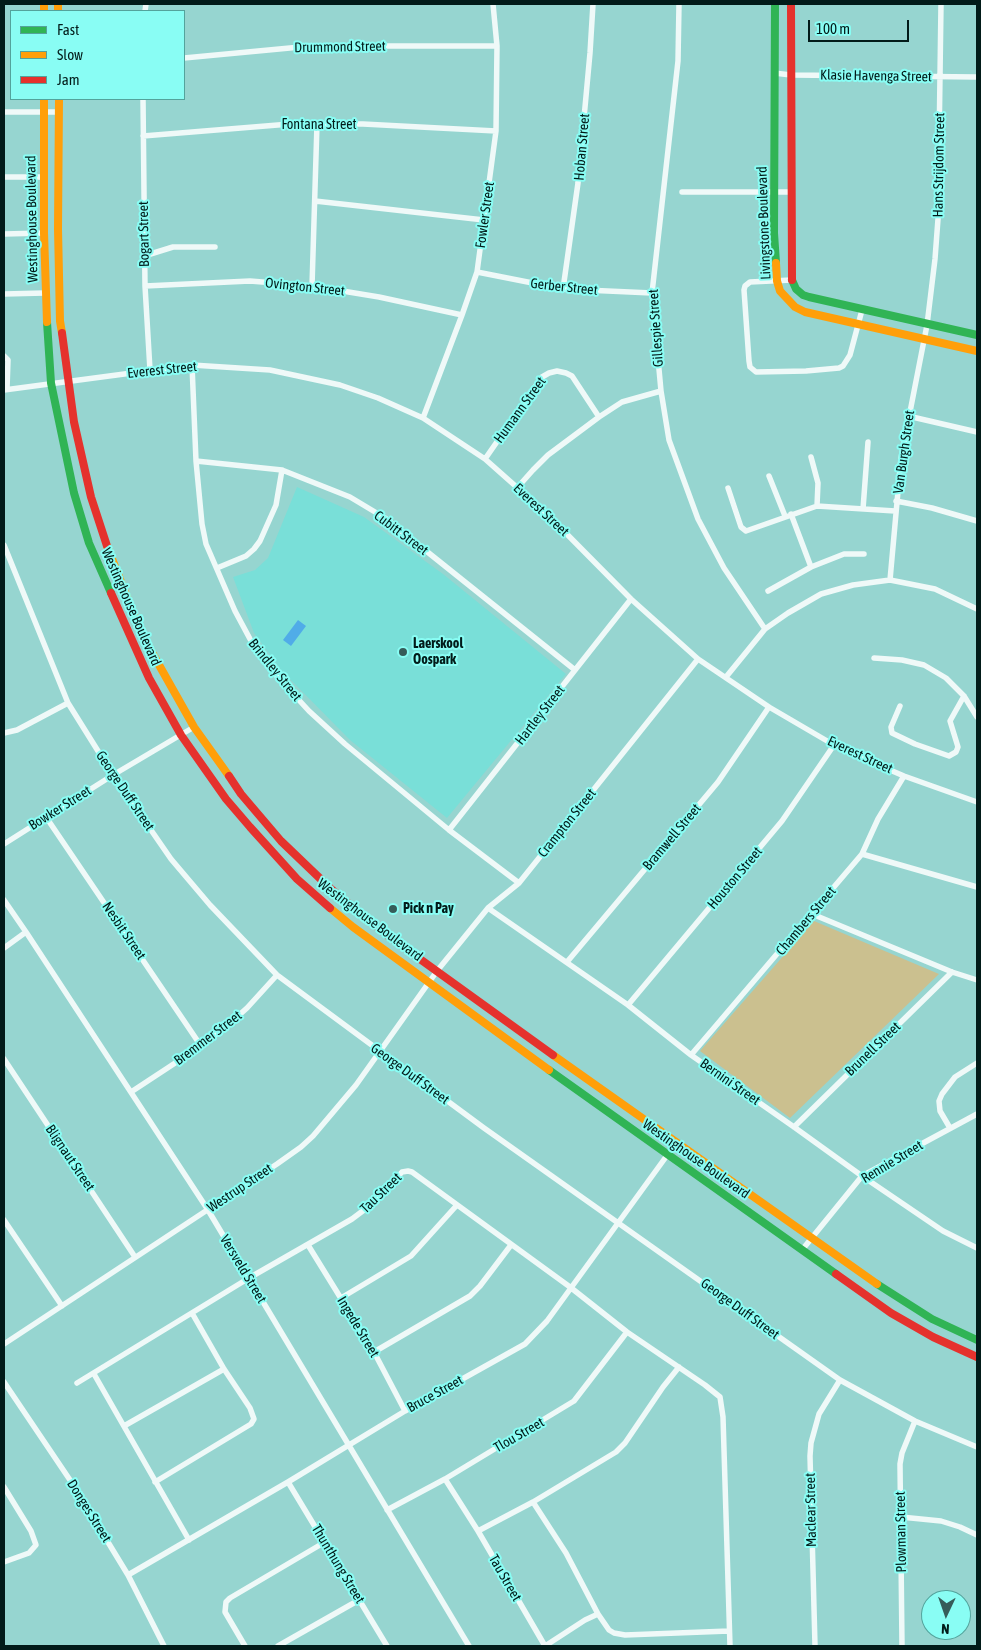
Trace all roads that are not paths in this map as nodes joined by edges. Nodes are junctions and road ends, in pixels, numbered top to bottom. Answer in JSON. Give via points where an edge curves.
{"nodes":[{"id":1,"x":493,"y":4,"type":"edge"},
{"id":2,"x":593,"y":4,"type":"edge"},
{"id":3,"x":679,"y":4,"type":"edge"},
{"id":4,"x":775,"y":4,"type":"edge"},
{"id":5,"x":791,"y":4,"type":"edge"},
{"id":6,"x":940,"y":4,"type":"edge"},
{"id":7,"x":497,"y":46,"type":"junction"},
{"id":8,"x":185,"y":58,"type":"edge"},
{"id":9,"x":774,"y":73,"type":"junction"},
{"id":10,"x":790,"y":75,"type":"junction"},
{"id":11,"x":940,"y":77,"type":"junction"},
{"id":12,"x":977,"y":77,"type":"edge"},
{"id":13,"x":44,"y":100,"type":"edge"},
{"id":14,"x":59,"y":100,"type":"edge"},
{"id":15,"x":143,"y":100,"type":"edge"},
{"id":16,"x":4,"y":112,"type":"edge"},
{"id":17,"x":59,"y":112,"type":"junction"},
{"id":18,"x":44,"y":113,"type":"junction"},
{"id":19,"x":317,"y":124,"type":"junction"},
{"id":20,"x":496,"y":131,"type":"junction"},
{"id":21,"x":143,"y":136,"type":"junction"},
{"id":22,"x":4,"y":177,"type":"edge"},
{"id":23,"x":44,"y":177,"type":"junction"},
{"id":24,"x":682,"y":192,"type":"dead end"},
{"id":25,"x":774,"y":192,"type":"junction"},
{"id":26,"x":790,"y":192,"type":"junction"},
{"id":27,"x":315,"y":201,"type":"junction"},
{"id":28,"x":484,"y":220,"type":"junction"},
{"id":29,"x":44,"y":233,"type":"junction"},
{"id":30,"x":4,"y":234,"type":"edge"},
{"id":31,"x":215,"y":247,"type":"dead end"},
{"id":32,"x":144,"y":256,"type":"junction"},
{"id":33,"x":477,"y":272,"type":"junction"},
{"id":34,"x":792,"y":280,"type":"junction"},
{"id":35,"x":777,"y":281,"type":"junction"},
{"id":36,"x":145,"y":286,"type":"junction"},
{"id":37,"x":312,"y":286,"type":"junction"},
{"id":38,"x":563,"y":289,"type":"junction"},
{"id":39,"x":45,"y":293,"type":"junction"},
{"id":40,"x":652,"y":293,"type":"junction"},
{"id":41,"x":4,"y":294,"type":"edge"},
{"id":42,"x":862,"y":310,"type":"junction"},
{"id":43,"x":462,"y":315,"type":"junction"},
{"id":44,"x":859,"y":325,"type":"junction"},
{"id":45,"x":927,"y":325,"type":"junction"},
{"id":46,"x":977,"y":335,"type":"edge"},
{"id":47,"x":924,"y":339,"type":"junction"},
{"id":48,"x":977,"y":350,"type":"edge"},
{"id":49,"x":4,"y":356,"type":"edge"},
{"id":50,"x":192,"y":365,"type":"junction"},
{"id":51,"x":150,"y":370,"type":"junction"},
{"id":52,"x":67,"y":381,"type":"junction"},
{"id":53,"x":51,"y":383,"type":"junction"},
{"id":54,"x":6,"y":390,"type":"edge"},
{"id":55,"x":661,"y":391,"type":"junction"},
{"id":56,"x":908,"y":416,"type":"junction"},
{"id":57,"x":598,"y":417,"type":"junction"},
{"id":58,"x":423,"y":418,"type":"junction"},
{"id":59,"x":977,"y":432,"type":"edge"},
{"id":60,"x":868,"y":442,"type":"dead end"},
{"id":61,"x":811,"y":457,"type":"dead end"},
{"id":62,"x":485,"y":459,"type":"junction"},
{"id":63,"x":196,"y":461,"type":"junction"},
{"id":64,"x":282,"y":470,"type":"junction"},
{"id":65,"x":769,"y":476,"type":"dead end"},
{"id":66,"x":517,"y":488,"type":"junction"},
{"id":67,"x":728,"y":488,"type":"dead end"},
{"id":68,"x":896,"y":501,"type":"junction"},
{"id":69,"x":817,"y":506,"type":"junction"},
{"id":70,"x":863,"y":509,"type":"junction"},
{"id":71,"x":895,"y":511,"type":"junction"},
{"id":72,"x":788,"y":515,"type":"junction"},
{"id":73,"x":977,"y":522,"type":"edge"},
{"id":74,"x":4,"y":545,"type":"edge"},
{"id":75,"x":864,"y":554,"type":"dead end"},
{"id":76,"x":811,"y":567,"type":"junction"},
{"id":77,"x":217,"y":568,"type":"junction"},
{"id":78,"x":890,"y":580,"type":"junction"},
{"id":79,"x":768,"y":591,"type":"dead end"},
{"id":80,"x":631,"y":599,"type":"junction"},
{"id":81,"x":977,"y":608,"type":"edge"},
{"id":82,"x":765,"y":629,"type":"junction"},
{"id":83,"x":698,"y":658,"type":"junction"},
{"id":84,"x":874,"y":658,"type":"dead end"},
{"id":85,"x":575,"y":670,"type":"junction"},
{"id":86,"x":726,"y":677,"type":"junction"},
{"id":87,"x":964,"y":696,"type":"junction"},
{"id":88,"x":68,"y":703,"type":"junction"},
{"id":89,"x":900,"y":706,"type":"dead end"},
{"id":90,"x":769,"y":707,"type":"junction"},
{"id":91,"x":977,"y":717,"type":"edge"},
{"id":92,"x":194,"y":727,"type":"junction"},
{"id":93,"x":4,"y":733,"type":"edge"},
{"id":94,"x":181,"y":735,"type":"junction"},
{"id":95,"x":834,"y":745,"type":"junction"},
{"id":96,"x":113,"y":775,"type":"junction"},
{"id":97,"x":904,"y":776,"type":"junction"},
{"id":98,"x":977,"y":802,"type":"edge"},
{"id":99,"x":46,"y":817,"type":"junction"},
{"id":100,"x":449,"y":830,"type":"junction"},
{"id":101,"x":4,"y":844,"type":"edge"},
{"id":102,"x":862,"y":854,"type":"junction"},
{"id":103,"x":519,"y":883,"type":"junction"},
{"id":104,"x":977,"y":887,"type":"edge"},
{"id":105,"x":4,"y":900,"type":"edge"},
{"id":106,"x":488,"y":908,"type":"junction"},
{"id":107,"x":812,"y":914,"type":"junction"},
{"id":108,"x":26,"y":932,"type":"junction"},
{"id":109,"x":4,"y":948,"type":"edge"},
{"id":110,"x":568,"y":962,"type":"junction"},
{"id":111,"x":437,"y":971,"type":"junction"},
{"id":112,"x":952,"y":972,"type":"junction"},
{"id":113,"x":277,"y":975,"type":"junction"},
{"id":114,"x":977,"y":980,"type":"edge"},
{"id":115,"x":430,"y":981,"type":"junction"},
{"id":116,"x":628,"y":1005,"type":"junction"},
{"id":117,"x":201,"y":1046,"type":"junction"},
{"id":118,"x":379,"y":1051,"type":"junction"},
{"id":119,"x":691,"y":1055,"type":"junction"},
{"id":120,"x":4,"y":1059,"type":"edge"},
{"id":121,"x":977,"y":1062,"type":"edge"},
{"id":122,"x":131,"y":1092,"type":"junction"},
{"id":123,"x":977,"y":1114,"type":"edge"},
{"id":124,"x":794,"y":1127,"type":"junction"},
{"id":125,"x":950,"y":1128,"type":"junction"},
{"id":126,"x":676,"y":1143,"type":"junction"},
{"id":127,"x":667,"y":1155,"type":"junction"},
{"id":128,"x":862,"y":1176,"type":"junction"},
{"id":129,"x":457,"y":1205,"type":"junction"},
{"id":130,"x":208,"y":1210,"type":"junction"},
{"id":131,"x":4,"y":1220,"type":"edge"},
{"id":132,"x":618,"y":1222,"type":"junction"},
{"id":133,"x":811,"y":1238,"type":"junction"},
{"id":134,"x":308,"y":1245,"type":"junction"},
{"id":135,"x":511,"y":1245,"type":"junction"},
{"id":136,"x":977,"y":1248,"type":"edge"},
{"id":137,"x":802,"y":1250,"type":"junction"},
{"id":138,"x":135,"y":1257,"type":"junction"},
{"id":139,"x":249,"y":1278,"type":"junction"},
{"id":140,"x":570,"y":1286,"type":"junction"},
{"id":141,"x":341,"y":1298,"type":"junction"},
{"id":142,"x":62,"y":1306,"type":"junction"},
{"id":143,"x":192,"y":1313,"type":"junction"},
{"id":144,"x":627,"y":1332,"type":"junction"},
{"id":145,"x":977,"y":1340,"type":"edge"},
{"id":146,"x":4,"y":1344,"type":"edge"},
{"id":147,"x":374,"y":1352,"type":"junction"},
{"id":148,"x":977,"y":1357,"type":"edge"},
{"id":149,"x":679,"y":1367,"type":"junction"},
{"id":150,"x":224,"y":1368,"type":"junction"},
{"id":151,"x":94,"y":1374,"type":"junction"},
{"id":152,"x":840,"y":1380,"type":"junction"},
{"id":153,"x":4,"y":1382,"type":"edge"},
{"id":154,"x":77,"y":1383,"type":"dead end"},
{"id":155,"x":405,"y":1411,"type":"junction"},
{"id":156,"x":916,"y":1421,"type":"junction"},
{"id":157,"x":124,"y":1426,"type":"junction"},
{"id":158,"x":349,"y":1446,"type":"junction"},
{"id":159,"x":977,"y":1447,"type":"edge"},
{"id":160,"x":445,"y":1479,"type":"junction"},
{"id":161,"x":155,"y":1482,"type":"junction"},
{"id":162,"x":288,"y":1482,"type":"junction"},
{"id":163,"x":4,"y":1487,"type":"edge"},
{"id":164,"x":533,"y":1502,"type":"junction"},
{"id":165,"x":387,"y":1510,"type":"junction"},
{"id":166,"x":901,"y":1517,"type":"junction"},
{"id":167,"x":478,"y":1531,"type":"junction"},
{"id":168,"x":977,"y":1536,"type":"edge"},
{"id":169,"x":189,"y":1540,"type":"junction"},
{"id":170,"x":325,"y":1542,"type":"junction"},
{"id":171,"x":4,"y":1562,"type":"edge"},
{"id":172,"x":128,"y":1575,"type":"junction"},
{"id":173,"x":359,"y":1600,"type":"junction"},
{"id":174,"x":598,"y":1614,"type":"junction"},
{"id":175,"x":729,"y":1631,"type":"junction"},
{"id":176,"x":164,"y":1646,"type":"edge"},
{"id":177,"x":245,"y":1646,"type":"edge"},
{"id":178,"x":278,"y":1646,"type":"edge"},
{"id":179,"x":387,"y":1646,"type":"edge"},
{"id":180,"x":468,"y":1646,"type":"edge"},
{"id":181,"x":545,"y":1646,"type":"edge"},
{"id":182,"x":730,"y":1646,"type":"edge"},
{"id":183,"x":815,"y":1646,"type":"edge"},
{"id":184,"x":902,"y":1646,"type":"edge"}],
"edges":[{"from":1,"to":7,"type":"street","name":"Fowler Street"},
{"from":2,"to":38,"type":"street","name":"Hoban Street","via":[[578,183]]},
{"from":3,"to":40,"type":"street","name":"Gillespie Street","via":[[678,60]]},
{"from":4,"to":9,"type":"street","name":"Livingstone Boulevard"},
{"from":5,"to":10,"type":"street","name":"Livingstone Boulevard"},
{"from":6,"to":11,"type":"street","name":"Hans Strijdom Street"},
{"from":7,"to":8,"type":"street","name":"Drummond Street","via":[[311,46]]},
{"from":7,"to":20,"type":"street","name":"Fowler Street"},
{"from":9,"to":10,"type":"street","name":"Klasie Havenga Street"},
{"from":9,"to":25,"type":"street","name":"Livingstone Boulevard"},
{"from":10,"to":11,"type":"street","name":"Klasie Havenga Street"},
{"from":10,"to":26,"type":"street","name":"Livingstone Boulevard"},
{"from":11,"to":12,"type":"street","name":"Klasie Havenga Street"},
{"from":11,"to":45,"type":"street","name":"Hans Strijdom Street","via":[[936,259]]},
{"from":13,"to":18,"type":"street","name":"Westinghouse Boulevard"},
{"from":14,"to":17,"type":"street","name":"Westinghouse Boulevard"},
{"from":15,"to":21,"type":"street","name":"Bogart Street"},
{"from":16,"to":18,"type":"street"},
{"from":17,"to":18,"type":"street"},
{"from":17,"to":52,"type":"street","name":"Westinghouse Boulevard","via":[[59,298]]},
{"from":18,"to":23,"type":"street","name":"Westinghouse Boulevard"},
{"from":19,"to":20,"type":"street","name":"Fontana Street"},
{"from":19,"to":21,"type":"street","name":"Fontana Street"},
{"from":19,"to":27,"type":"street"},
{"from":20,"to":28,"type":"street","name":"Fowler Street"},
{"from":21,"to":32,"type":"street","name":"Bogart Street"},
{"from":22,"to":23,"type":"street"},
{"from":23,"to":29,"type":"street","name":"Westinghouse Boulevard"},
{"from":24,"to":25,"type":"street"},
{"from":25,"to":26,"type":"street"},
{"from":25,"to":35,"type":"street","name":"Livingstone Boulevard"},
{"from":26,"to":34,"type":"street","name":"Livingstone Boulevard"},
{"from":27,"to":28,"type":"street"},
{"from":27,"to":37,"type":"street"},
{"from":28,"to":33,"type":"street","name":"Fowler Street"},
{"from":29,"to":30,"type":"street"},
{"from":29,"to":39,"type":"street","name":"Westinghouse Boulevard"},
{"from":31,"to":32,"type":"street","via":[[173,247]]},
{"from":32,"to":36,"type":"street","name":"Bogart Street"},
{"from":33,"to":38,"type":"street","name":"Gerber Street"},
{"from":33,"to":43,"type":"street","name":"Fowler Street"},
{"from":34,"to":35,"type":"street"},
{"from":34,"to":42,"type":"street","name":"Livingstone Boulevard","via":[[803,295]]},
{"from":35,"to":44,"type":"street","name":"Livingstone Boulevard","via":[[780,292],[795,307]]},
{"from":35,"to":44,"type":"street","via":[[750,282],[744,290],[749,361],[756,372],[838,368],[847,362]]},
{"from":36,"to":37,"type":"street","name":"Ovington Street","via":[[250,282]]},
{"from":36,"to":51,"type":"street","name":"Bogart Street"},
{"from":37,"to":43,"type":"street","name":"Ovington Street"},
{"from":38,"to":40,"type":"street","name":"Gerber Street"},
{"from":39,"to":41,"type":"street"},
{"from":39,"to":53,"type":"street","name":"Westinghouse Boulevard"},
{"from":40,"to":55,"type":"street","name":"Gillespie Street"},
{"from":42,"to":44,"type":"street"},
{"from":42,"to":45,"type":"street","name":"Livingstone Boulevard"},
{"from":43,"to":58,"type":"street","name":"Fowler Street"},
{"from":44,"to":47,"type":"street","name":"Livingstone Boulevard"},
{"from":45,"to":46,"type":"street","name":"Livingstone Boulevard"},
{"from":45,"to":47,"type":"street","name":"Van Burgh Street"},
{"from":47,"to":48,"type":"street","name":"Livingstone Boulevard"},
{"from":47,"to":56,"type":"street","name":"Van Burgh Street"},
{"from":49,"to":54,"type":"street","via":[[8,360]]},
{"from":50,"to":51,"type":"street","name":"Everest Street"},
{"from":50,"to":58,"type":"street","name":"Everest Street","via":[[242,367],[298,375],[340,385]]},
{"from":50,"to":63,"type":"street","name":"Brindley Street"},
{"from":51,"to":52,"type":"street","name":"Everest Street"},
{"from":52,"to":53,"type":"street","name":"Everest Street"},
{"from":52,"to":92,"type":"street","name":"Westinghouse Boulevard","via":[[77,441],[98,520],[115,568],[141,632]]},
{"from":53,"to":54,"type":"street","name":"Everest Street"},
{"from":53,"to":94,"type":"street","name":"Westinghouse Boulevard","via":[[70,477],[89,543],[149,678]]},
{"from":55,"to":57,"type":"street","via":[[631,399]]},
{"from":55,"to":82,"type":"street","name":"Gillespie Street","via":[[669,440],[698,519],[724,568]]},
{"from":56,"to":59,"type":"street"},
{"from":56,"to":68,"type":"street","name":"Van Burgh Street"},
{"from":57,"to":62,"type":"street","name":"Humann Street","via":[[572,376],[557,371],[549,373],[542,377]]},
{"from":57,"to":66,"type":"street","via":[[548,455]]},
{"from":58,"to":62,"type":"street","name":"Everest Street"},
{"from":60,"to":70,"type":"street"},
{"from":61,"to":69,"type":"street","via":[[818,483]]},
{"from":62,"to":66,"type":"street","name":"Everest Street"},
{"from":63,"to":64,"type":"street","name":"Cubitt Street"},
{"from":63,"to":77,"type":"street","name":"Brindley Street","via":[[206,544]]},
{"from":64,"to":77,"type":"street","via":[[276,505],[260,541],[246,556]]},
{"from":64,"to":85,"type":"street","name":"Cubitt Street","via":[[350,497],[385,518]]},
{"from":65,"to":72,"type":"street"},
{"from":66,"to":80,"type":"street","name":"Everest Street"},
{"from":67,"to":72,"type":"street","via":[[744,530]]},
{"from":68,"to":71,"type":"street","name":"Van Burgh Street"},
{"from":68,"to":73,"type":"street"},
{"from":69,"to":70,"type":"street"},
{"from":69,"to":72,"type":"street"},
{"from":70,"to":71,"type":"street"},
{"from":71,"to":78,"type":"street","name":"Van Burgh Street"},
{"from":72,"to":76,"type":"street"},
{"from":74,"to":88,"type":"street","name":"George Duff Street"},
{"from":75,"to":76,"type":"street","via":[[844,554]]},
{"from":76,"to":79,"type":"street"},
{"from":77,"to":100,"type":"street","name":"Brindley Street","via":[[250,639],[275,674],[345,744]]},
{"from":78,"to":81,"type":"street","via":[[935,589]]},
{"from":78,"to":82,"type":"street","via":[[821,594]]},
{"from":80,"to":83,"type":"street","name":"Everest Street"},
{"from":80,"to":85,"type":"street","name":"Hartley Street"},
{"from":82,"to":86,"type":"street"},
{"from":83,"to":86,"type":"street","name":"Everest Street"},
{"from":83,"to":103,"type":"street","name":"Crampton Street"},
{"from":84,"to":87,"type":"street","via":[[924,665],[946,678]]},
{"from":85,"to":100,"type":"street","name":"Hartley Street"},
{"from":86,"to":90,"type":"street","name":"Everest Street"},
{"from":87,"to":89,"type":"street","via":[[950,721],[958,747],[949,756],[892,733],[890,727]]},
{"from":87,"to":91,"type":"street"},
{"from":88,"to":93,"type":"street","via":[[17,730]]},
{"from":88,"to":96,"type":"street","name":"George Duff Street"},
{"from":90,"to":95,"type":"street","name":"Everest Street"},
{"from":90,"to":110,"type":"street","name":"Bramwell Street","via":[[718,782]]},
{"from":92,"to":94,"type":"street","name":"Bowker Street"},
{"from":92,"to":111,"type":"street","name":"Westinghouse Boulevard","via":[[241,794],[281,841],[353,908]]},
{"from":94,"to":96,"type":"street","name":"Bowker Street"},
{"from":94,"to":115,"type":"street","name":"Westinghouse Boulevard","via":[[226,799],[298,879],[348,923]]},
{"from":95,"to":97,"type":"street","name":"Everest Street"},
{"from":95,"to":116,"type":"street","name":"Houston Street","via":[[782,821]]},
{"from":96,"to":99,"type":"street","name":"Bowker Street"},
{"from":96,"to":113,"type":"street","name":"George Duff Street","via":[[171,859]]},
{"from":97,"to":98,"type":"street","name":"Everest Street"},
{"from":97,"to":102,"type":"street","name":"Chambers Street","via":[[878,819]]},
{"from":99,"to":101,"type":"street","name":"Bowker Street"},
{"from":99,"to":117,"type":"street","name":"Nesbit Street"},
{"from":100,"to":103,"type":"street","name":"Brindley Street"},
{"from":102,"to":104,"type":"street"},
{"from":102,"to":107,"type":"street","name":"Chambers Street"},
{"from":103,"to":106,"type":"street","name":"Crampton Street"},
{"from":105,"to":108,"type":"street","name":"Versveld Street"},
{"from":106,"to":110,"type":"street","name":"Bernini Street"},
{"from":106,"to":111,"type":"street","name":"Crampton Street"},
{"from":107,"to":112,"type":"street"},
{"from":107,"to":119,"type":"street","name":"Chambers Street"},
{"from":108,"to":109,"type":"street"},
{"from":108,"to":122,"type":"street","name":"Versveld Street"},
{"from":110,"to":116,"type":"street","name":"Bernini Street"},
{"from":111,"to":115,"type":"street","name":"Crampton Street"},
{"from":111,"to":126,"type":"street","name":"Westinghouse Boulevard"},
{"from":112,"to":114,"type":"street"},
{"from":112,"to":124,"type":"street","name":"Brunell Street"},
{"from":113,"to":117,"type":"street","name":"Bremmer Street","via":[[247,1008]]},
{"from":113,"to":118,"type":"street","name":"George Duff Street"},
{"from":115,"to":118,"type":"street","name":"Westrup Street"},
{"from":115,"to":127,"type":"street","name":"Westinghouse Boulevard"},
{"from":116,"to":119,"type":"street","name":"Bernini Street"},
{"from":117,"to":122,"type":"street","name":"Bremmer Street"},
{"from":118,"to":130,"type":"street","name":"Westrup Street","via":[[356,1085],[313,1136]]},
{"from":118,"to":132,"type":"street","name":"George Duff Street"},
{"from":119,"to":124,"type":"street","name":"Bernini Street"},
{"from":120,"to":138,"type":"street","name":"Blignaut Street"},
{"from":121,"to":125,"type":"street","via":[[955,1077],[939,1101],[940,1111]]},
{"from":122,"to":130,"type":"street","name":"Versveld Street"},
{"from":123,"to":125,"type":"street","name":"Rennie Street"},
{"from":124,"to":128,"type":"street","name":"Bernini Street"},
{"from":125,"to":128,"type":"street","name":"Rennie Street"},
{"from":126,"to":127,"type":"street","name":"Bruce Street"},
{"from":126,"to":133,"type":"street","name":"Westinghouse Boulevard"},
{"from":127,"to":132,"type":"street","name":"Bruce Street"},
{"from":127,"to":137,"type":"street","name":"Westinghouse Boulevard"},
{"from":128,"to":133,"type":"street","name":"Rennie Street"},
{"from":128,"to":136,"type":"street","name":"Bernini Street","via":[[943,1232]]},
{"from":129,"to":134,"type":"street","name":"Tau Street","via":[[412,1172],[405,1171],[368,1209]]},
{"from":129,"to":135,"type":"street","name":"Tau Street"},
{"from":129,"to":141,"type":"street","via":[[411,1256]]},
{"from":130,"to":138,"type":"street","name":"Westrup Street"},
{"from":130,"to":139,"type":"street","name":"Versveld Street"},
{"from":131,"to":142,"type":"street"},
{"from":132,"to":140,"type":"street","name":"Bruce Street"},
{"from":132,"to":152,"type":"street","name":"George Duff Street"},
{"from":133,"to":137,"type":"street","name":"Rennie Street"},
{"from":133,"to":145,"type":"street","name":"Westinghouse Boulevard","via":[[932,1319]]},
{"from":134,"to":139,"type":"street","name":"Tau Street"},
{"from":134,"to":141,"type":"street","name":"Ingede Street"},
{"from":135,"to":140,"type":"street","name":"Tau Street"},
{"from":135,"to":147,"type":"street","via":[[470,1296]]},
{"from":137,"to":148,"type":"street","name":"Westinghouse Boulevard","via":[[891,1313]]},
{"from":138,"to":142,"type":"street","name":"Westrup Street"},
{"from":139,"to":143,"type":"street","name":"Tau Street"},
{"from":139,"to":158,"type":"street","name":"Versveld Street"},
{"from":140,"to":144,"type":"street","name":"Tau Street"},
{"from":140,"to":155,"type":"street","name":"Bruce Street","via":[[547,1321],[525,1344]]},
{"from":141,"to":147,"type":"street","name":"Ingede Street"},
{"from":142,"to":146,"type":"street","name":"Westrup Street"},
{"from":143,"to":150,"type":"street"},
{"from":143,"to":151,"type":"street","name":"Tau Street"},
{"from":144,"to":149,"type":"street","name":"Tau Street"},
{"from":144,"to":160,"type":"street","name":"Tlou Street","via":[[574,1401]]},
{"from":147,"to":155,"type":"street","name":"Ingede Street"},
{"from":149,"to":164,"type":"street","via":[[616,1452]]},
{"from":149,"to":175,"type":"street","name":"Tau Street","via":[[714,1391],[722,1403]]},
{"from":150,"to":157,"type":"street"},
{"from":150,"to":161,"type":"street","via":[[250,1408],[254,1419],[251,1424]]},
{"from":151,"to":154,"type":"street","name":"Tau Street"},
{"from":151,"to":157,"type":"street"},
{"from":152,"to":156,"type":"street","name":"George Duff Street"},
{"from":152,"to":183,"type":"street","name":"Maclear Street","via":[[819,1414],[810,1450]]},
{"from":153,"to":172,"type":"street","name":"Donges Street","via":[[72,1482]]},
{"from":155,"to":158,"type":"street","name":"Bruce Street"},
{"from":156,"to":159,"type":"street","name":"George Duff Street"},
{"from":156,"to":166,"type":"street","name":"Plowman Street","via":[[900,1464]]},
{"from":157,"to":161,"type":"street"},
{"from":158,"to":162,"type":"street","name":"Bruce Street"},
{"from":158,"to":165,"type":"street","name":"Versveld Street"},
{"from":160,"to":165,"type":"street","name":"Tlou Street"},
{"from":160,"to":167,"type":"street","name":"Tau Street"},
{"from":161,"to":169,"type":"street"},
{"from":162,"to":169,"type":"street","name":"Bruce Street"},
{"from":162,"to":170,"type":"street","name":"Thunthung Street"},
{"from":163,"to":171,"type":"street","via":[[36,1542],[35,1548],[28,1553]]},
{"from":164,"to":167,"type":"street"},
{"from":164,"to":174,"type":"street","via":[[566,1553]]},
{"from":165,"to":180,"type":"street","name":"Versveld Street"},
{"from":166,"to":168,"type":"street","via":[[940,1521]]},
{"from":166,"to":184,"type":"street","name":"Plowman Street"},
{"from":167,"to":181,"type":"street","name":"Tau Street"},
{"from":169,"to":172,"type":"street","name":"Bruce Street"},
{"from":170,"to":173,"type":"street","name":"Thunthung Street"},
{"from":170,"to":177,"type":"street","via":[[226,1602],[226,1612]]},
{"from":172,"to":176,"type":"street","name":"Donges Street"},
{"from":173,"to":178,"type":"street"},
{"from":173,"to":179,"type":"street","name":"Thunthung Street"},
{"from":174,"to":175,"type":"street","via":[[609,1630],[620,1634]]},
{"from":174,"to":181,"type":"street"},
{"from":175,"to":182,"type":"street","name":"Tau Street"}]}
